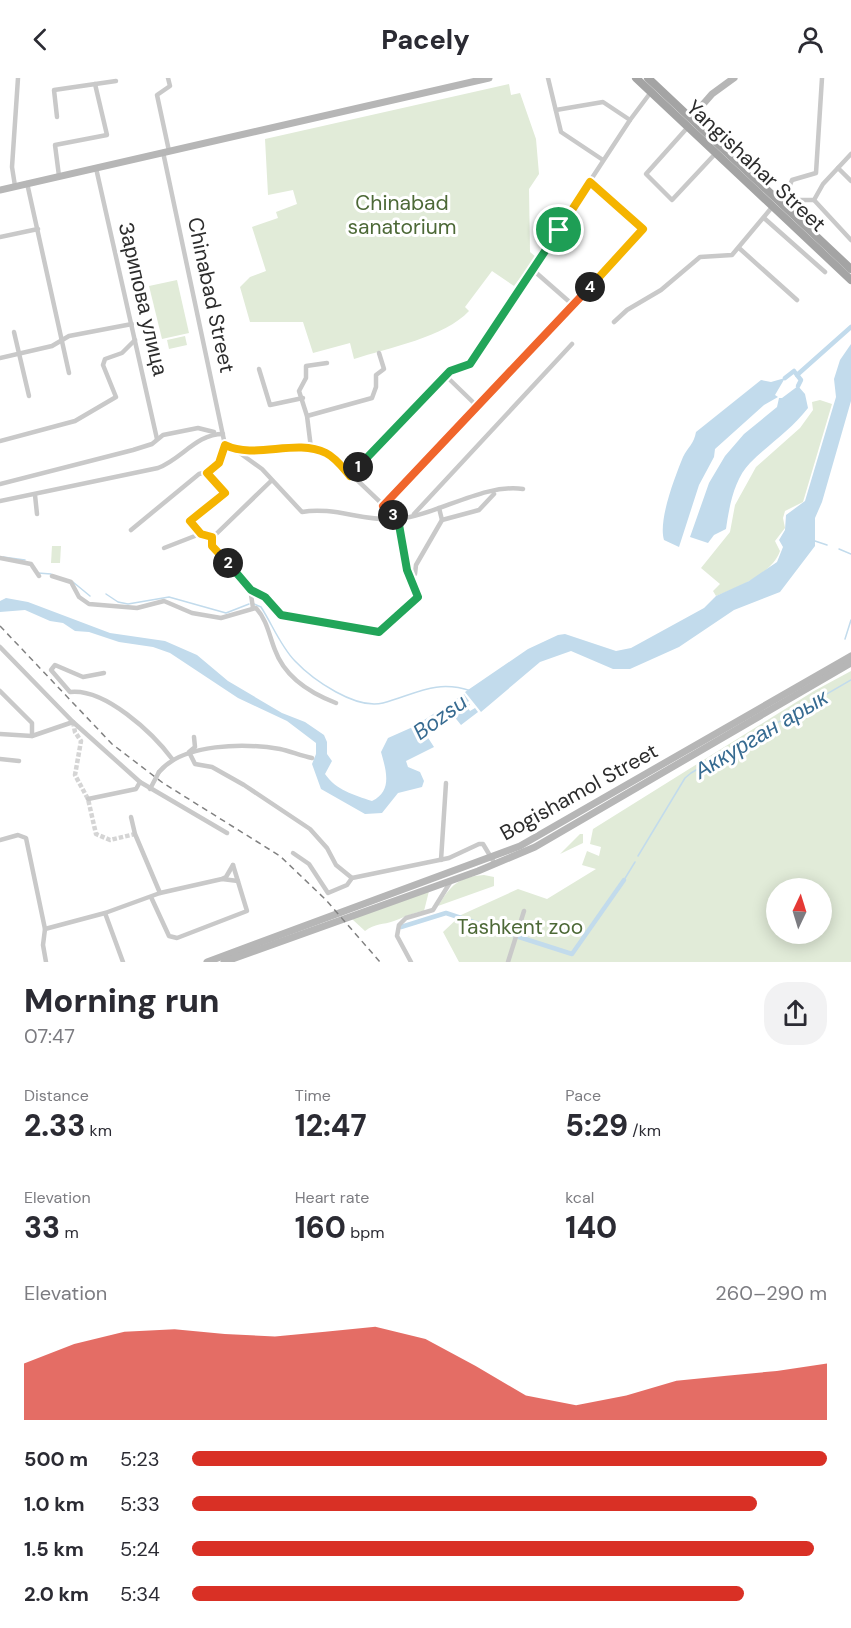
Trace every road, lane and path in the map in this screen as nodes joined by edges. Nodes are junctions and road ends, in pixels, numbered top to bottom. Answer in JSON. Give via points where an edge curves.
{"nodes":[{"id":1,"x":18,"y":78,"type":"edge"},
{"id":2,"x":168,"y":78,"type":"edge"},
{"id":3,"x":489,"y":78,"type":"edge"},
{"id":4,"x":548,"y":78,"type":"edge"},
{"id":5,"x":636,"y":78,"type":"edge"},
{"id":6,"x":648,"y":78,"type":"edge"},
{"id":7,"x":734,"y":78,"type":"edge"},
{"id":8,"x":822,"y":78,"type":"edge"},
{"id":9,"x":116,"y":81,"type":"dead end"},
{"id":10,"x":95,"y":84,"type":"junction"},
{"id":11,"x":651,"y":92,"type":"junction"},
{"id":12,"x":556,"y":110,"type":"junction"},
{"id":13,"x":57,"y":117,"type":"dead end"},
{"id":14,"x":691,"y":118,"type":"junction"},
{"id":15,"x":630,"y":120,"type":"junction"},
{"id":16,"x":688,"y":127,"type":"junction"},
{"id":17,"x":704,"y":137,"type":"junction"},
{"id":18,"x":166,"y":152,"type":"junction"},
{"id":19,"x":716,"y":153,"type":"junction"},
{"id":20,"x":851,"y":154,"type":"edge"},
{"id":21,"x":603,"y":160,"type":"junction"},
{"id":22,"x":734,"y":165,"type":"junction"},
{"id":23,"x":96,"y":168,"type":"junction"},
{"id":24,"x":838,"y":168,"type":"junction"},
{"id":25,"x":59,"y":176,"type":"junction"},
{"id":26,"x":851,"y":181,"type":"edge"},
{"id":27,"x":590,"y":182,"type":"junction"},
{"id":28,"x":27,"y":183,"type":"junction"},
{"id":29,"x":15,"y":186,"type":"junction"},
{"id":30,"x":0,"y":190,"type":"edge"},
{"id":31,"x":786,"y":195,"type":"junction"},
{"id":32,"x":814,"y":200,"type":"junction"},
{"id":33,"x":776,"y":204,"type":"junction"},
{"id":34,"x":765,"y":218,"type":"junction"},
{"id":35,"x":38,"y":229,"type":"junction"},
{"id":36,"x":0,"y":237,"type":"edge"},
{"id":37,"x":851,"y":240,"type":"edge"},
{"id":38,"x":739,"y":248,"type":"junction"},
{"id":39,"x":851,"y":269,"type":"edge"},
{"id":40,"x":533,"y":270,"type":"junction"},
{"id":41,"x":825,"y":273,"type":"dead end"},
{"id":42,"x":851,"y":280,"type":"edge"},
{"id":43,"x":797,"y":300,"type":"dead end"},
{"id":44,"x":573,"y":305,"type":"junction"},
{"id":45,"x":614,"y":322,"type":"dead end"},
{"id":46,"x":132,"y":324,"type":"junction"},
{"id":47,"x":14,"y":332,"type":"dead end"},
{"id":48,"x":135,"y":340,"type":"junction"},
{"id":49,"x":63,"y":341,"type":"junction"},
{"id":50,"x":572,"y":344,"type":"dead end"},
{"id":51,"x":379,"y":353,"type":"dead end"},
{"id":52,"x":19,"y":354,"type":"junction"},
{"id":53,"x":0,"y":358,"type":"edge"},
{"id":54,"x":327,"y":363,"type":"dead end"},
{"id":55,"x":259,"y":369,"type":"dead end"},
{"id":56,"x":69,"y":373,"type":"dead end"},
{"id":57,"x":446,"y":376,"type":"junction"},
{"id":58,"x":29,"y":396,"type":"dead end"},
{"id":59,"x":303,"y":398,"type":"junction"},
{"id":60,"x":478,"y":407,"type":"junction"},
{"id":61,"x":307,"y":416,"type":"junction"},
{"id":62,"x":223,"y":434,"type":"junction"},
{"id":63,"x":157,"y":439,"type":"junction"},
{"id":64,"x":0,"y":441,"type":"edge"},
{"id":65,"x":225,"y":445,"type":"junction"},
{"id":66,"x":311,"y":448,"type":"junction"},
{"id":67,"x":237,"y":451,"type":"junction"},
{"id":68,"x":207,"y":473,"type":"junction"},
{"id":69,"x":350,"y":476,"type":"junction"},
{"id":70,"x":271,"y":481,"type":"junction"},
{"id":71,"x":0,"y":484,"type":"edge"},
{"id":72,"x":523,"y":489,"type":"dead end"},
{"id":73,"x":495,"y":492,"type":"junction"},
{"id":74,"x":35,"y":495,"type":"junction"},
{"id":75,"x":0,"y":501,"type":"edge"},
{"id":76,"x":383,"y":506,"type":"junction"},
{"id":77,"x":439,"y":508,"type":"junction"},
{"id":78,"x":36,"y":514,"type":"dead end"},
{"id":79,"x":412,"y":516,"type":"junction"},
{"id":80,"x":398,"y":519,"type":"junction"},
{"id":81,"x":442,"y":520,"type":"junction"},
{"id":82,"x":131,"y":530,"type":"dead end"},
{"id":83,"x":201,"y":534,"type":"junction"},
{"id":84,"x":212,"y":537,"type":"junction"},
{"id":85,"x":164,"y":548,"type":"dead end"},
{"id":86,"x":0,"y":558,"type":"edge"},
{"id":87,"x":415,"y":573,"type":"dead end"},
{"id":88,"x":39,"y":576,"type":"dead end"},
{"id":89,"x":52,"y":576,"type":"dead end"},
{"id":90,"x":251,"y":590,"type":"junction"},
{"id":91,"x":253,"y":608,"type":"junction"},
{"id":92,"x":0,"y":647,"type":"edge"},
{"id":93,"x":851,"y":656,"type":"edge"},
{"id":94,"x":851,"y":663,"type":"edge"},
{"id":95,"x":104,"y":673,"type":"dead end"},
{"id":96,"x":0,"y":691,"type":"edge"},
{"id":97,"x":795,"y":692,"type":"junction"},
{"id":98,"x":336,"y":703,"type":"dead end"},
{"id":99,"x":73,"y":722,"type":"junction"},
{"id":100,"x":0,"y":734,"type":"edge"},
{"id":101,"x":32,"y":736,"type":"junction"},
{"id":102,"x":194,"y":737,"type":"dead end"},
{"id":103,"x":190,"y":754,"type":"junction"},
{"id":104,"x":312,"y":758,"type":"dead end"},
{"id":105,"x":0,"y":759,"type":"edge"},
{"id":106,"x":173,"y":760,"type":"junction"},
{"id":107,"x":19,"y":761,"type":"dead end"},
{"id":108,"x":140,"y":782,"type":"junction"},
{"id":109,"x":446,"y":783,"type":"dead end"},
{"id":110,"x":150,"y":789,"type":"junction"},
{"id":111,"x":88,"y":799,"type":"dead end"},
{"id":112,"x":132,"y":817,"type":"dead end"},
{"id":113,"x":226,"y":833,"type":"dead end"},
{"id":114,"x":0,"y":840,"type":"edge"},
{"id":115,"x":293,"y":853,"type":"dead end"},
{"id":116,"x":441,"y":860,"type":"junction"},
{"id":117,"x":493,"y":861,"type":"junction"},
{"id":118,"x":352,"y":878,"type":"junction"},
{"id":119,"x":222,"y":879,"type":"junction"},
{"id":120,"x":238,"y":881,"type":"junction"},
{"id":121,"x":451,"y":881,"type":"junction"},
{"id":122,"x":160,"y":893,"type":"junction"},
{"id":123,"x":151,"y":897,"type":"junction"},
{"id":124,"x":524,"y":911,"type":"dead end"},
{"id":125,"x":105,"y":914,"type":"junction"},
{"id":126,"x":45,"y":929,"type":"junction"},
{"id":127,"x":46,"y":962,"type":"edge"},
{"id":128,"x":123,"y":962,"type":"edge"},
{"id":129,"x":207,"y":962,"type":"edge"},
{"id":130,"x":224,"y":962,"type":"edge"},
{"id":131,"x":411,"y":962,"type":"edge"},
{"id":132,"x":507,"y":962,"type":"edge"}],
"edges":[{"from":1,"to":29,"type":"street"},
{"from":2,"to":18,"type":"street","name":"Chinabad Street","via":[[170,86],[157,95]]},
{"from":3,"to":18,"type":"main road"},
{"from":4,"to":12,"type":"street"},
{"from":5,"to":11,"type":"main road","name":"Yangishahar Street"},
{"from":6,"to":14,"type":"main road","name":"Yangishahar Street"},
{"from":7,"to":14,"type":"main road","via":[[712,94]]},
{"from":8,"to":31,"type":"street","via":[[816,173],[792,180]]},
{"from":9,"to":10,"type":"street"},
{"from":10,"to":13,"type":"street","via":[[54,90]]},
{"from":10,"to":25,"type":"street","via":[[107,135],[55,145]]},
{"from":11,"to":15,"type":"street"},
{"from":11,"to":16,"type":"main road","name":"Yangishahar Street"},
{"from":12,"to":15,"type":"street","via":[[603,102]]},
{"from":12,"to":21,"type":"street","via":[[561,132]]},
{"from":14,"to":17,"type":"main road","name":"Yangishahar Street"},
{"from":15,"to":21,"type":"street"},
{"from":16,"to":17,"type":"main road","name":"Yangishahar Street"},
{"from":16,"to":19,"type":"street","via":[[646,172],[672,200]]},
{"from":17,"to":19,"type":"main road","name":"Yangishahar Street"},
{"from":17,"to":22,"type":"main road","name":"Yangishahar Street"},
{"from":18,"to":23,"type":"main road"},
{"from":18,"to":62,"type":"street","name":"Chinabad Street"},
{"from":19,"to":22,"type":"main road","name":"Yangishahar Street"},
{"from":20,"to":24,"type":"street"},
{"from":21,"to":27,"type":"street"},
{"from":22,"to":33,"type":"main road","name":"Yangishahar Street"},
{"from":23,"to":25,"type":"main road"},
{"from":23,"to":46,"type":"street","name":"Зарипова улица"},
{"from":24,"to":26,"type":"street"},
{"from":24,"to":32,"type":"street"},
{"from":25,"to":28,"type":"main road"},
{"from":27,"to":40,"type":"street"},
{"from":27,"to":44,"type":"street","via":[[643,231]]},
{"from":28,"to":29,"type":"main road"},
{"from":28,"to":35,"type":"street"},
{"from":29,"to":30,"type":"main road"},
{"from":31,"to":32,"type":"street","via":[[796,200]]},
{"from":31,"to":33,"type":"street"},
{"from":32,"to":37,"type":"street"},
{"from":33,"to":34,"type":"street"},
{"from":33,"to":39,"type":"main road","name":"Yangishahar Street"},
{"from":33,"to":42,"type":"main road","name":"Yangishahar Street"},
{"from":34,"to":38,"type":"street"},
{"from":34,"to":41,"type":"street"},
{"from":35,"to":36,"type":"street"},
{"from":35,"to":49,"type":"street"},
{"from":38,"to":43,"type":"street"},
{"from":38,"to":45,"type":"street","via":[[728,256],[700,257]]},
{"from":40,"to":44,"type":"street"},
{"from":40,"to":57,"type":"street","via":[[470,364]]},
{"from":44,"to":60,"type":"street"},
{"from":46,"to":48,"type":"street","name":"Зарипова улица"},
{"from":46,"to":49,"type":"street","via":[[69,336]]},
{"from":47,"to":52,"type":"street"},
{"from":48,"to":63,"type":"street","name":"Зарипова улица"},
{"from":48,"to":64,"type":"street","via":[[122,353],[105,359],[103,365],[116,397],[75,421]]},
{"from":49,"to":52,"type":"street"},
{"from":49,"to":56,"type":"street"},
{"from":50,"to":79,"type":"street"},
{"from":51,"to":61,"type":"street","via":[[385,368],[376,375],[372,398]]},
{"from":52,"to":53,"type":"street"},
{"from":52,"to":58,"type":"street"},
{"from":54,"to":59,"type":"street","via":[[306,366],[306,378],[299,393]]},
{"from":55,"to":59,"type":"street","via":[[270,405]]},
{"from":57,"to":60,"type":"street"},
{"from":57,"to":69,"type":"street"},
{"from":59,"to":61,"type":"street"},
{"from":60,"to":76,"type":"street"},
{"from":61,"to":66,"type":"street"},
{"from":62,"to":63,"type":"street","via":[[198,428]]},
{"from":62,"to":65,"type":"street","name":"Chinabad Street"},
{"from":62,"to":74,"type":"street","via":[[203,437],[159,468]]},
{"from":63,"to":71,"type":"street","via":[[133,450]]},
{"from":65,"to":67,"type":"street"},
{"from":65,"to":68,"type":"street","via":[[219,463]]},
{"from":66,"to":67,"type":"street"},
{"from":66,"to":69,"type":"street","via":[[335,459]]},
{"from":67,"to":70,"type":"street","via":[[262,469]]},
{"from":68,"to":82,"type":"street","via":[[199,474]]},
{"from":68,"to":83,"type":"street","via":[[225,492],[190,521]]},
{"from":69,"to":76,"type":"street"},
{"from":70,"to":80,"type":"street","via":[[300,511],[319,509],[366,518]]},
{"from":70,"to":84,"type":"street"},
{"from":72,"to":73,"type":"street"},
{"from":73,"to":77,"type":"street"},
{"from":73,"to":81,"type":"street","via":[[479,510]]},
{"from":74,"to":75,"type":"street"},
{"from":74,"to":78,"type":"street"},
{"from":76,"to":80,"type":"street"},
{"from":77,"to":79,"type":"street"},
{"from":77,"to":81,"type":"street"},
{"from":79,"to":80,"type":"street"},
{"from":80,"to":90,"type":"street","via":[[407,570],[418,597],[382,630],[284,616],[265,597]]},
{"from":81,"to":87,"type":"street"},
{"from":83,"to":84,"type":"street"},
{"from":83,"to":85,"type":"street"},
{"from":84,"to":90,"type":"street","via":[[212,546]]},
{"from":86,"to":88,"type":"street","via":[[31,564]]},
{"from":89,"to":91,"type":"street","via":[[71,582],[86,603],[137,609],[168,601],[192,613],[220,618]]},
{"from":90,"to":91,"type":"street"},
{"from":91,"to":98,"type":"street","via":[[271,633],[275,652],[287,670],[307,692]]},
{"from":92,"to":99,"type":"street"},
{"from":93,"to":97,"type":"main road","name":"Bogishamol Street"},
{"from":94,"to":97,"type":"main road","name":"Bogishamol Street"},
{"from":95,"to":106,"type":"street","via":[[83,677],[55,665],[51,670],[70,692],[86,692],[133,718],[161,743]]},
{"from":96,"to":101,"type":"street","via":[[32,723]]},
{"from":97,"to":117,"type":"main road","name":"Bogishamol Street"},
{"from":99,"to":101,"type":"street"},
{"from":99,"to":108,"type":"street"},
{"from":100,"to":101,"type":"street"},
{"from":102,"to":103,"type":"street","via":[[195,747]]},
{"from":103,"to":104,"type":"street","via":[[235,745],[281,749]]},
{"from":103,"to":106,"type":"street"},
{"from":103,"to":118,"type":"street","via":[[195,764],[212,768],[244,785],[310,829],[336,865]]},
{"from":105,"to":107,"type":"street"},
{"from":106,"to":110,"type":"street","bridge":true,"via":[[159,772]]},
{"from":108,"to":110,"type":"street"},
{"from":108,"to":111,"type":"street","via":[[136,789]]},
{"from":109,"to":116,"type":"street"},
{"from":110,"to":113,"type":"street","via":[[182,804]]},
{"from":112,"to":122,"type":"street","via":[[135,834]]},
{"from":114,"to":126,"type":"street","via":[[18,835],[26,838]]},
{"from":115,"to":118,"type":"street","via":[[310,866],[326,893],[347,885]]},
{"from":116,"to":117,"type":"street","via":[[483,844]]},
{"from":116,"to":118,"type":"street"},
{"from":117,"to":121,"type":"main road","name":"Bogishamol Street"},
{"from":117,"to":129,"type":"main road","name":"Bogishamol Street"},
{"from":119,"to":120,"type":"street"},
{"from":119,"to":120,"type":"street","via":[[233,865]]},
{"from":119,"to":122,"type":"street"},
{"from":120,"to":123,"type":"street","via":[[247,911],[177,938],[170,936]]},
{"from":121,"to":130,"type":"main road","name":"Bogishamol Street"},
{"from":121,"to":131,"type":"street","via":[[433,910],[403,920],[397,928],[398,939]]},
{"from":122,"to":123,"type":"street"},
{"from":123,"to":125,"type":"street"},
{"from":124,"to":132,"type":"street"},
{"from":125,"to":126,"type":"street"},
{"from":125,"to":128,"type":"street"},
{"from":126,"to":127,"type":"street"}]}
